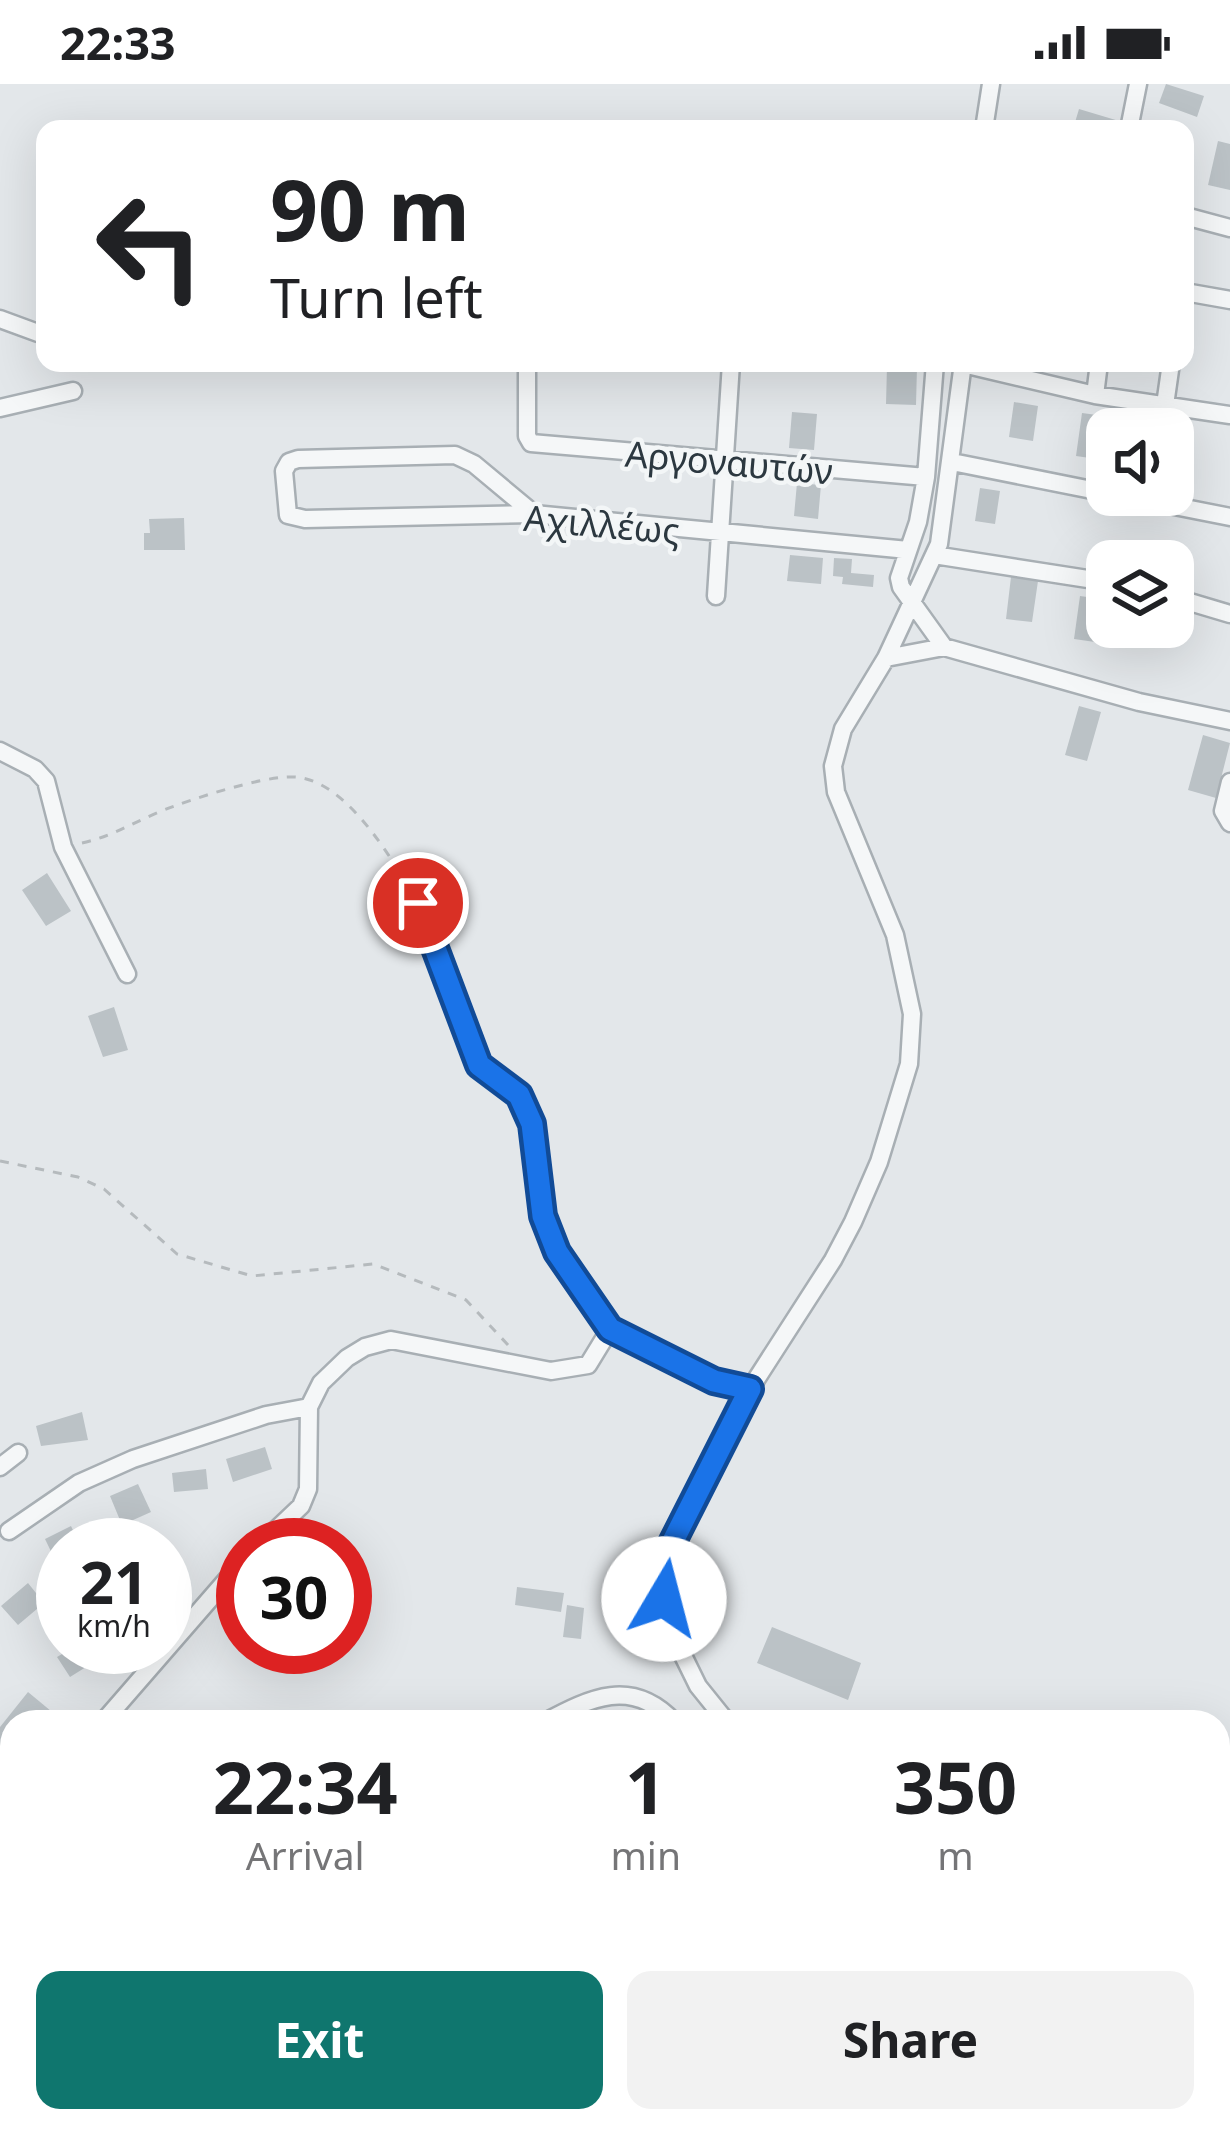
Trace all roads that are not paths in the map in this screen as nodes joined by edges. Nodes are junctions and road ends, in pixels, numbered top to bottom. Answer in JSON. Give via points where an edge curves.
{"nodes":[{"id":1,"x":991,"y":84,"type":"edge"},
{"id":2,"x":1138,"y":84,"type":"edge"},
{"id":3,"x":985,"y":120,"type":"edge"},
{"id":4,"x":1131,"y":120,"type":"edge"},
{"id":5,"x":1194,"y":218,"type":"edge"},
{"id":6,"x":1230,"y":228,"type":"edge"},
{"id":7,"x":1194,"y":294,"type":"edge"},
{"id":8,"x":1230,"y":300,"type":"edge"},
{"id":9,"x":0,"y":319,"type":"edge"},
{"id":10,"x":36,"y":332,"type":"edge"},
{"id":11,"x":526,"y":372,"type":"edge"},
{"id":12,"x":730,"y":372,"type":"edge"},
{"id":13,"x":934,"y":372,"type":"edge"},
{"id":14,"x":962,"y":372,"type":"edge"},
{"id":15,"x":997,"y":372,"type":"edge"},
{"id":16,"x":1098,"y":372,"type":"edge"},
{"id":17,"x":1170,"y":372,"type":"edge"},
{"id":18,"x":73,"y":392,"type":"dead end"},
{"id":19,"x":1095,"y":395,"type":"junction"},
{"id":20,"x":1165,"y":405,"type":"junction"},
{"id":21,"x":0,"y":408,"type":"edge"},
{"id":22,"x":1230,"y":415,"type":"edge"},
{"id":23,"x":531,"y":443,"type":"joint"},
{"id":24,"x":724,"y":461,"type":"junction"},
{"id":25,"x":952,"y":462,"type":"junction"},
{"id":26,"x":926,"y":478,"type":"junction"},
{"id":27,"x":1086,"y":489,"type":"edge"},
{"id":28,"x":1194,"y":510,"type":"edge"},
{"id":29,"x":533,"y":514,"type":"junction"},
{"id":30,"x":1230,"y":517,"type":"edge"},
{"id":31,"x":718,"y":535,"type":"junction"},
{"id":32,"x":908,"y":550,"type":"junction"},
{"id":33,"x":934,"y":554,"type":"junction"},
{"id":34,"x":1086,"y":579,"type":"edge"},
{"id":35,"x":716,"y":596,"type":"dead end"},
{"id":36,"x":914,"y":603,"type":"junction"},
{"id":37,"x":1194,"y":603,"type":"edge"},
{"id":38,"x":1230,"y":614,"type":"edge"},
{"id":39,"x":944,"y":647,"type":"junction"},
{"id":40,"x":886,"y":658,"type":"junction"},
{"id":41,"x":1230,"y":721,"type":"edge"},
{"id":42,"x":0,"y":751,"type":"edge"},
{"id":43,"x":1230,"y":782,"type":"edge"},
{"id":44,"x":1230,"y":823,"type":"edge"},
{"id":45,"x":418,"y":903,"type":"road end"},
{"id":46,"x":127,"y":974,"type":"dead end"},
{"id":47,"x":610,"y":1329,"type":"junction"},
{"id":48,"x":750,"y":1389,"type":"junction"},
{"id":49,"x":309,"y":1406,"type":"junction"},
{"id":50,"x":18,"y":1453,"type":"dead end"},
{"id":51,"x":0,"y":1467,"type":"edge"},
{"id":52,"x":289,"y":1518,"type":"edge"},
{"id":53,"x":9,"y":1531,"type":"dead end"},
{"id":54,"x":216,"y":1592,"type":"edge"},
{"id":55,"x":113,"y":1710,"type":"edge"},
{"id":56,"x":566,"y":1710,"type":"edge"},
{"id":57,"x":658,"y":1710,"type":"edge"},
{"id":58,"x":718,"y":1710,"type":"edge"}],
"edges":[{"from":1,"to":3,"type":"street"},
{"from":2,"to":4,"type":"street"},
{"from":5,"to":6,"type":"street"},
{"from":7,"to":8,"type":"street"},
{"from":9,"to":10,"type":"street"},
{"from":11,"to":23,"type":"street","name":"Αχιλλέως"},
{"from":12,"to":24,"type":"street"},
{"from":13,"to":26,"type":"street"},
{"from":14,"to":25,"type":"street"},
{"from":15,"to":19,"type":"street"},
{"from":16,"to":19,"type":"street"},
{"from":17,"to":20,"type":"street"},
{"from":18,"to":21,"type":"street"},
{"from":19,"to":20,"type":"street"},
{"from":20,"to":22,"type":"street"},
{"from":23,"to":24,"type":"street","name":"Αργοναυτών"},
{"from":24,"to":26,"type":"street","name":"Αργοναυτών"},
{"from":24,"to":31,"type":"street"},
{"from":25,"to":27,"type":"street"},
{"from":25,"to":33,"type":"street"},
{"from":26,"to":32,"type":"street"},
{"from":28,"to":30,"type":"street"},
{"from":29,"to":29,"type":"street","name":"Αχιλλέως","via":[[455,454],[289,462],[284,471],[288,515],[295,518]]},
{"from":29,"to":31,"type":"street","name":"Αχιλλέως"},
{"from":31,"to":32,"type":"street","name":"Αχιλλέως"},
{"from":31,"to":35,"type":"street"},
{"from":32,"to":36,"type":"street","via":[[899,578]]},
{"from":33,"to":34,"type":"street"},
{"from":33,"to":36,"type":"street"},
{"from":36,"to":39,"type":"street"},
{"from":36,"to":40,"type":"street"},
{"from":37,"to":38,"type":"street"},
{"from":39,"to":40,"type":"street"},
{"from":39,"to":41,"type":"street"},
{"from":40,"to":48,"type":"street","via":[[843,729],[833,775],[895,935],[912,1014],[909,1064],[853,1222]]},
{"from":42,"to":46,"type":"street","via":[[46,781],[63,847]]},
{"from":43,"to":44,"type":"street","via":[[1223,811]]},
{"from":45,"to":47,"type":"street","via":[[479,1065],[519,1095],[532,1124],[543,1216],[557,1252]]},
{"from":47,"to":48,"type":"street","via":[[714,1381]]},
{"from":47,"to":49,"type":"street","via":[[588,1365],[551,1371],[392,1340],[347,1358]]},
{"from":48,"to":58,"type":"street","via":[[675,1534],[663,1584],[681,1658]]},
{"from":49,"to":52,"type":"street","via":[[308,1489]]},
{"from":49,"to":53,"type":"street","via":[[133,1459],[79,1483]]},
{"from":50,"to":51,"type":"street"},
{"from":54,"to":55,"type":"street"},
{"from":56,"to":57,"type":"street","via":[[604,1696],[644,1700]]}]}
